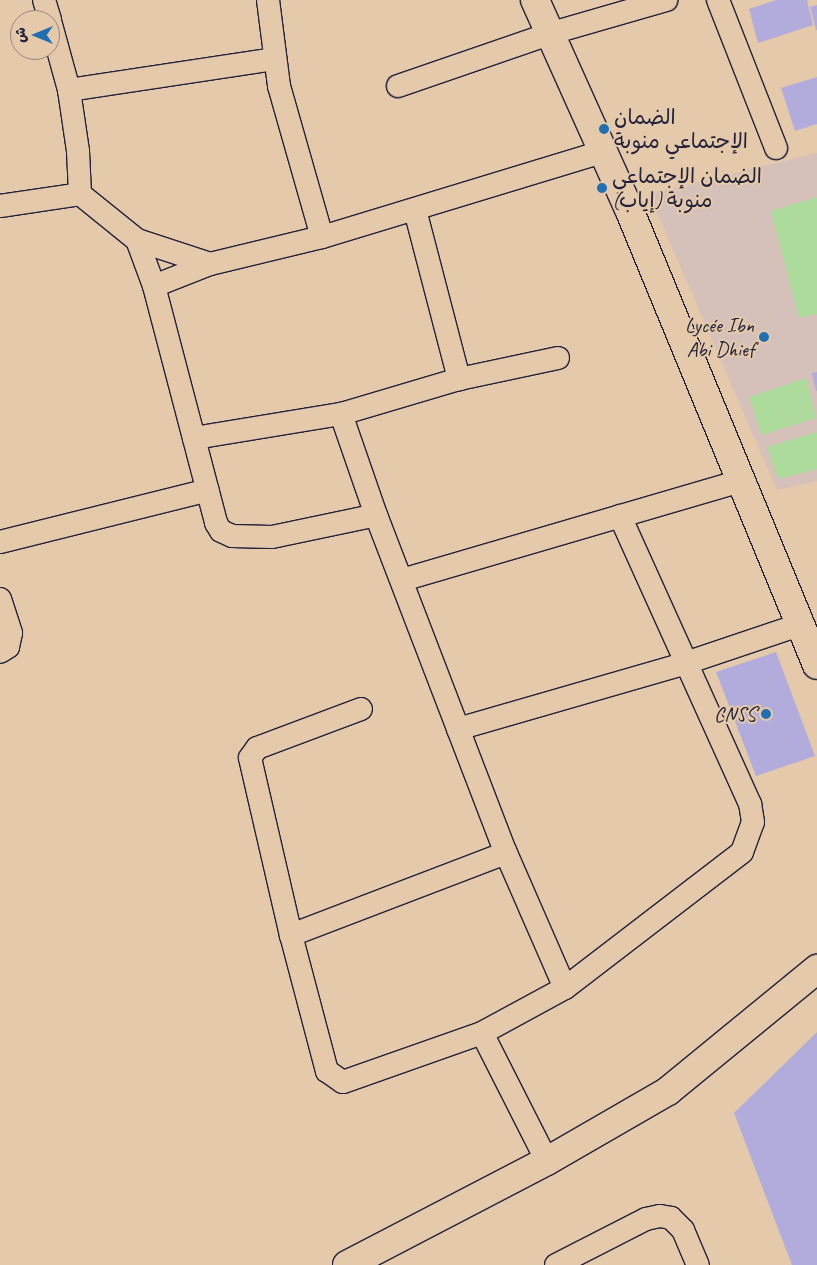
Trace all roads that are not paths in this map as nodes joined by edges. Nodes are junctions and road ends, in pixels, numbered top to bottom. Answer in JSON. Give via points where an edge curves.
{"nodes":[{"id":1,"x":268,"y":0,"type":"edge"},
{"id":2,"x":535,"y":0,"type":"edge"},
{"id":3,"x":666,"y":0,"type":"edge"},
{"id":4,"x":718,"y":0,"type":"edge"},
{"id":5,"x":552,"y":33,"type":"junction"},
{"id":6,"x":60,"y":57,"type":"edge"},
{"id":7,"x":273,"y":60,"type":"junction"},
{"id":8,"x":398,"y":86,"type":"dead end"},
{"id":9,"x":69,"y":90,"type":"junction"},
{"id":10,"x":776,"y":148,"type":"dead end"},
{"id":11,"x":602,"y":152,"type":"junction"},
{"id":12,"x":80,"y":194,"type":"junction"},
{"id":13,"x":0,"y":206,"type":"edge"},
{"id":14,"x":415,"y":210,"type":"junction"},
{"id":15,"x":322,"y":237,"type":"junction"},
{"id":16,"x":138,"y":240,"type":"junction"},
{"id":17,"x":210,"y":264,"type":"junction"},
{"id":18,"x":154,"y":286,"type":"junction"},
{"id":19,"x":558,"y":358,"type":"dead end"},
{"id":20,"x":459,"y":380,"type":"junction"},
{"id":21,"x":341,"y":414,"type":"junction"},
{"id":22,"x":194,"y":438,"type":"junction"},
{"id":23,"x":740,"y":481,"type":"junction"},
{"id":24,"x":208,"y":490,"type":"junction"},
{"id":25,"x":376,"y":515,"type":"junction"},
{"id":26,"x":620,"y":516,"type":"junction"},
{"id":27,"x":0,"y":542,"type":"edge"},
{"id":28,"x":402,"y":580,"type":"junction"},
{"id":29,"x":0,"y":599,"type":"edge"},
{"id":30,"x":799,"y":625,"type":"junction"},
{"id":31,"x":0,"y":652,"type":"edge"},
{"id":32,"x":686,"y":663,"type":"junction"},
{"id":33,"x":817,"y":665,"type":"edge"},
{"id":34,"x":361,"y":709,"type":"dead end"},
{"id":35,"x":458,"y":729,"type":"junction"},
{"id":36,"x":506,"y":853,"type":"junction"},
{"id":37,"x":291,"y":935,"type":"junction"},
{"id":38,"x":817,"y":969,"type":"edge"},
{"id":39,"x":565,"y":988,"type":"junction"},
{"id":40,"x":482,"y":1033,"type":"junction"},
{"id":41,"x":547,"y":1160,"type":"junction"},
{"id":42,"x":347,"y":1265,"type":"edge"},
{"id":43,"x":556,"y":1265,"type":"edge"},
{"id":44,"x":698,"y":1265,"type":"edge"}],
"edges":[{"from":1,"to":7,"type":"street"},
{"from":2,"to":5,"type":"street"},
{"from":3,"to":5,"type":"street"},
{"from":4,"to":10,"type":"street"},
{"from":5,"to":8,"type":"street"},
{"from":5,"to":11,"type":"street"},
{"from":6,"to":9,"type":"street"},
{"from":7,"to":9,"type":"street"},
{"from":7,"to":15,"type":"street"},
{"from":9,"to":12,"type":"street","via":[[78,151]]},
{"from":11,"to":14,"type":"street"},
{"from":11,"to":23,"type":"street","via":[[629,209]]},
{"from":12,"to":13,"type":"street"},
{"from":12,"to":16,"type":"street"},
{"from":14,"to":15,"type":"street"},
{"from":14,"to":20,"type":"street"},
{"from":15,"to":17,"type":"street"},
{"from":16,"to":17,"type":"street"},
{"from":16,"to":18,"type":"street"},
{"from":17,"to":18,"type":"street"},
{"from":18,"to":22,"type":"street"},
{"from":19,"to":20,"type":"street"},
{"from":20,"to":21,"type":"street"},
{"from":21,"to":22,"type":"street"},
{"from":21,"to":25,"type":"street"},
{"from":22,"to":24,"type":"street"},
{"from":23,"to":26,"type":"street"},
{"from":23,"to":30,"type":"street"},
{"from":24,"to":25,"type":"street","via":[[216,522],[221,531],[232,536],[272,537]]},
{"from":24,"to":27,"type":"street"},
{"from":25,"to":28,"type":"street"},
{"from":26,"to":28,"type":"street"},
{"from":26,"to":32,"type":"street"},
{"from":28,"to":35,"type":"street"},
{"from":29,"to":31,"type":"street","via":[[11,633],[8,646]]},
{"from":30,"to":32,"type":"street"},
{"from":30,"to":33,"type":"street"},
{"from":32,"to":35,"type":"street"},
{"from":32,"to":39,"type":"street","via":[[750,804],[753,822],[748,838],[742,852]]},
{"from":34,"to":37,"type":"street","via":[[252,752],[250,758]]},
{"from":35,"to":36,"type":"street"},
{"from":36,"to":37,"type":"street"},
{"from":36,"to":39,"type":"street"},
{"from":37,"to":40,"type":"street","via":[[327,1072],[335,1079],[343,1082],[355,1079]]},
{"from":38,"to":41,"type":"street","via":[[668,1091]]},
{"from":39,"to":40,"type":"street"},
{"from":40,"to":41,"type":"street"},
{"from":41,"to":42,"type":"street"},
{"from":43,"to":44,"type":"street","via":[[646,1218],[660,1216],[670,1218],[683,1230]]}]}
